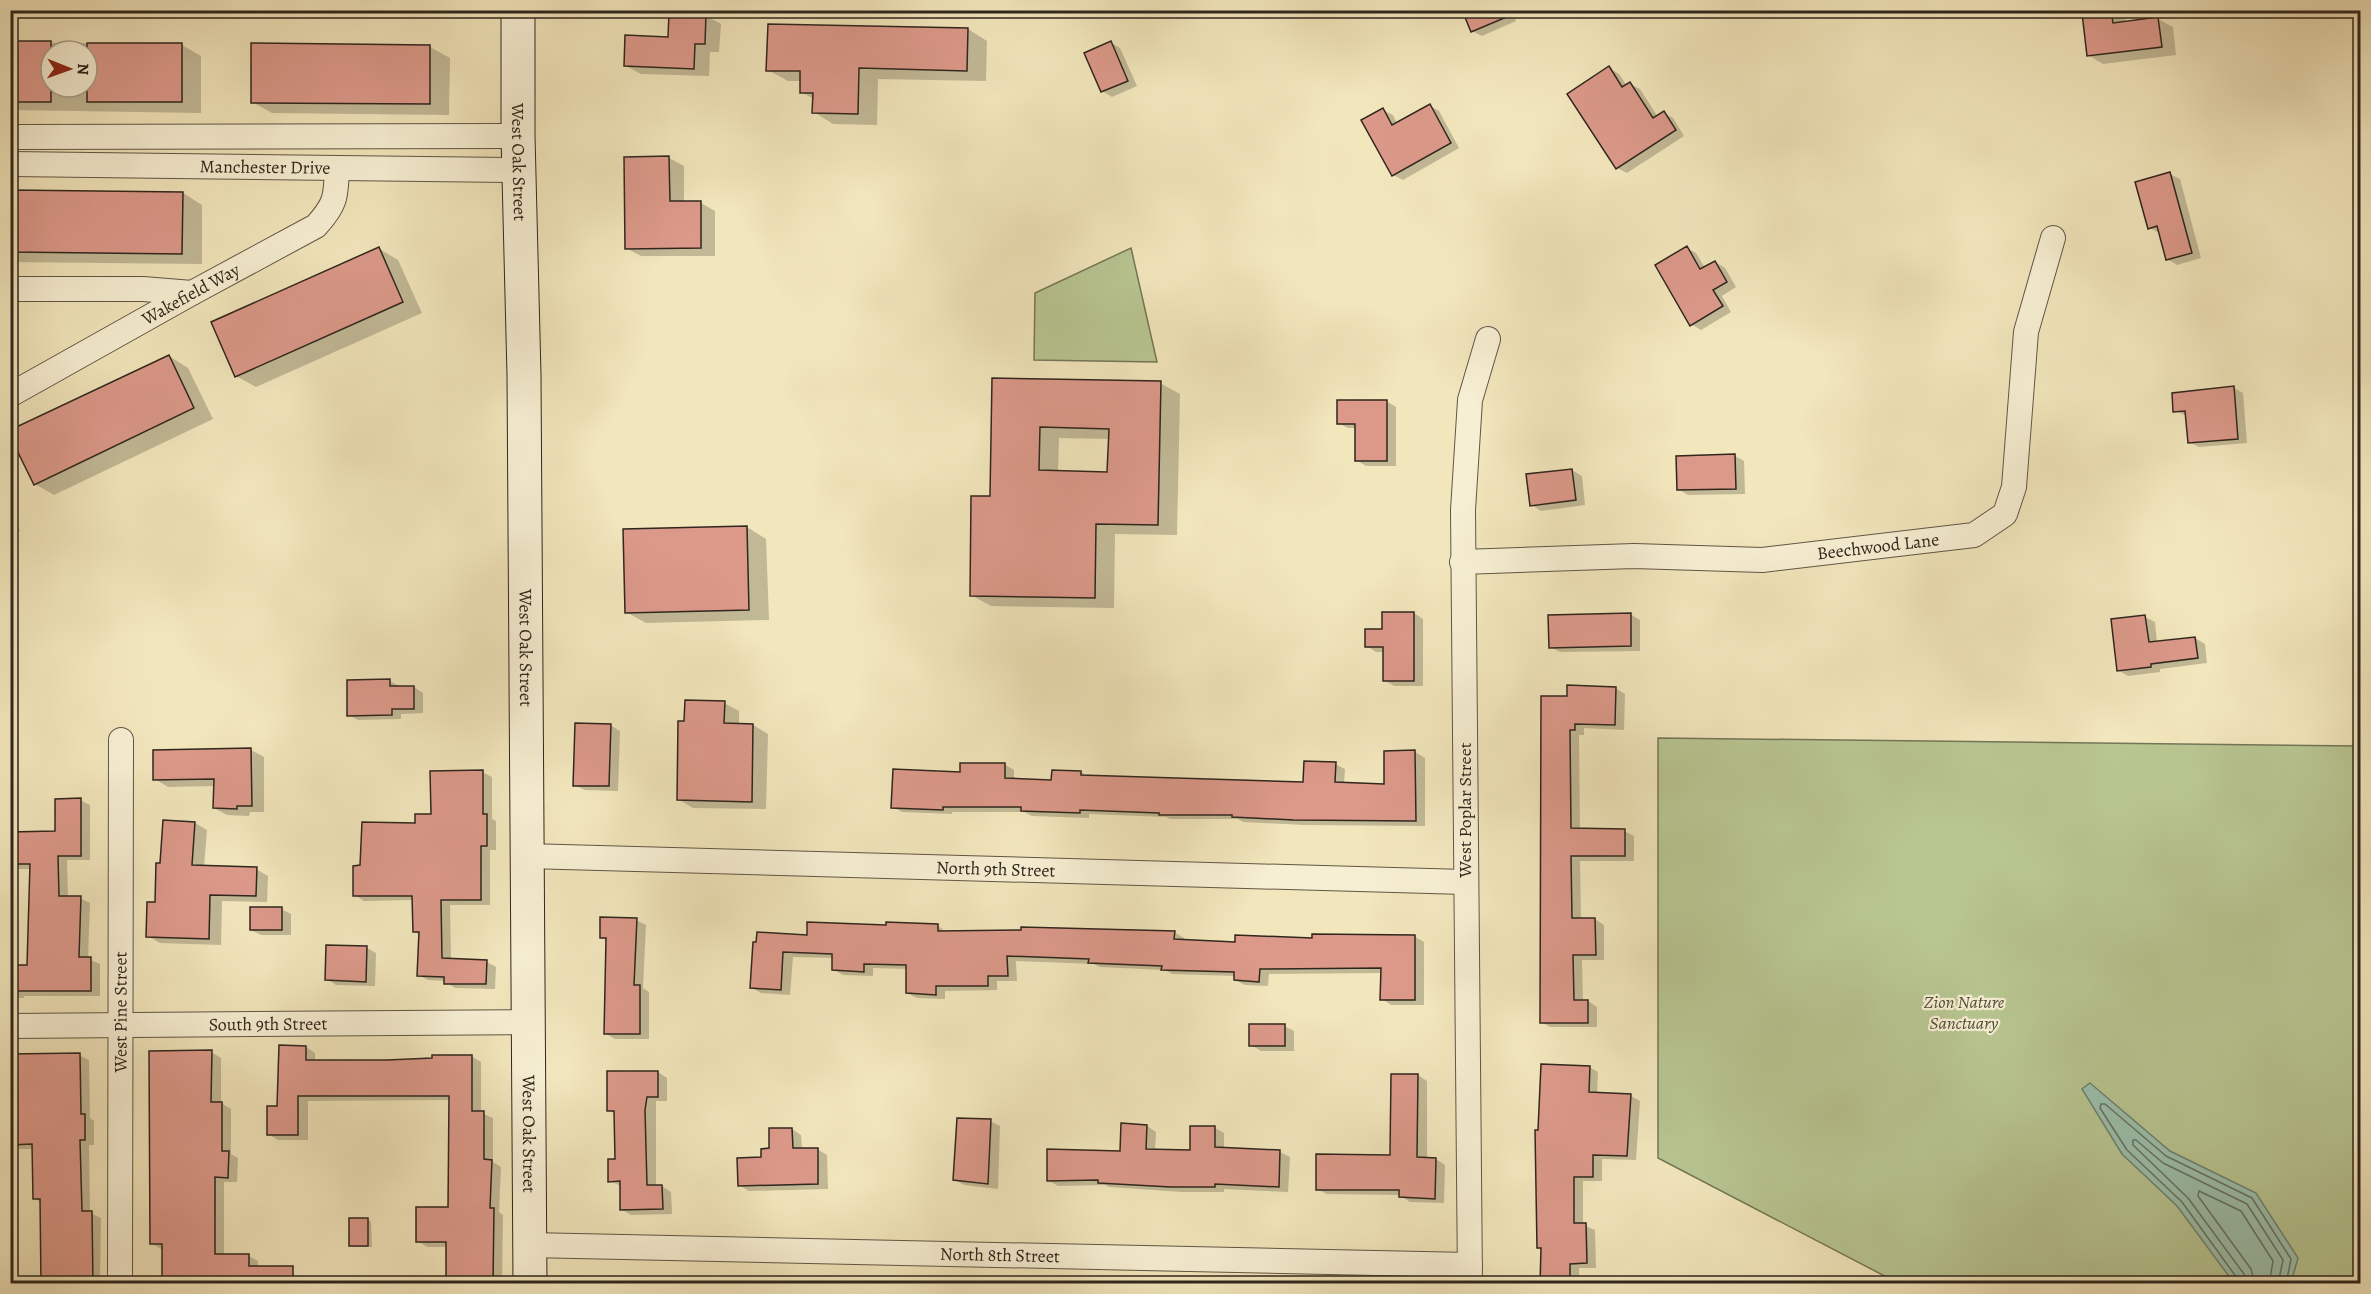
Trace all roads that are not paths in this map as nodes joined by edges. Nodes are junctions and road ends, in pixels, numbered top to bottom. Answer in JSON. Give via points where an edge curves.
{"nodes":[{"id":1,"x":518,"y":10,"type":"edge"},
{"id":2,"x":518,"y":136,"type":"junction"},
{"id":3,"x":10,"y":137,"type":"edge"},
{"id":4,"x":10,"y":164,"type":"edge"},
{"id":5,"x":337,"y":168,"type":"junction"},
{"id":6,"x":519,"y":170,"type":"junction"},
{"id":7,"x":2053,"y":238,"type":"dead end"},
{"id":8,"x":10,"y":289,"type":"edge"},
{"id":9,"x":192,"y":293,"type":"junction"},
{"id":10,"x":1488,"y":339,"type":"dead end"},
{"id":11,"x":10,"y":395,"type":"edge"},
{"id":12,"x":1462,"y":562,"type":"junction"},
{"id":13,"x":121,"y":740,"type":"dead end"},
{"id":14,"x":526,"y":856,"type":"junction"},
{"id":15,"x":1465,"y":882,"type":"junction"},
{"id":16,"x":527,"y":1022,"type":"junction"},
{"id":17,"x":10,"y":1026,"type":"edge"},
{"id":18,"x":119,"y":1027,"type":"junction"},
{"id":19,"x":529,"y":1245,"type":"junction"},
{"id":20,"x":1470,"y":1274,"type":"edge"},
{"id":21,"x":120,"y":1284,"type":"edge"},
{"id":22,"x":530,"y":1284,"type":"edge"}],
"edges":[{"from":1,"to":2,"type":"main road","name":"West Oak Street"},
{"from":2,"to":3,"type":"street","name":"Manchester Drive"},
{"from":2,"to":6,"type":"main road","name":"West Oak Street"},
{"from":4,"to":5,"type":"street","name":"Manchester Drive"},
{"from":5,"to":6,"type":"street","name":"Manchester Drive"},
{"from":5,"to":9,"type":"street","name":"Wakefield Way","via":[[332,209],[316,226]]},
{"from":6,"to":14,"type":"main road","name":"West Oak Street"},
{"from":7,"to":12,"type":"street","name":"Beechwood Lane","via":[[2026,332],[2014,487],[2005,514],[1974,535],[1762,560],[1634,556]]},
{"from":8,"to":9,"type":"street"},
{"from":9,"to":11,"type":"street","name":"Wakefield Way"},
{"from":10,"to":12,"type":"street","name":"West Poplar Street","via":[[1470,400]]},
{"from":12,"to":15,"type":"street","name":"West Poplar Street"},
{"from":13,"to":18,"type":"street","name":"West Pine Street"},
{"from":14,"to":15,"type":"street","name":"North 9th Street"},
{"from":14,"to":16,"type":"main road","name":"West Oak Street"},
{"from":15,"to":20,"type":"street","name":"West Poplar Street"},
{"from":16,"to":18,"type":"street","name":"South 9th Street"},
{"from":16,"to":19,"type":"main road","name":"West Oak Street"},
{"from":17,"to":18,"type":"street","name":"South 9th Street"},
{"from":18,"to":21,"type":"street","name":"West Pine Street"},
{"from":19,"to":20,"type":"street","name":"North 8th Street"},
{"from":19,"to":22,"type":"main road","name":"West Oak Street"}]}
